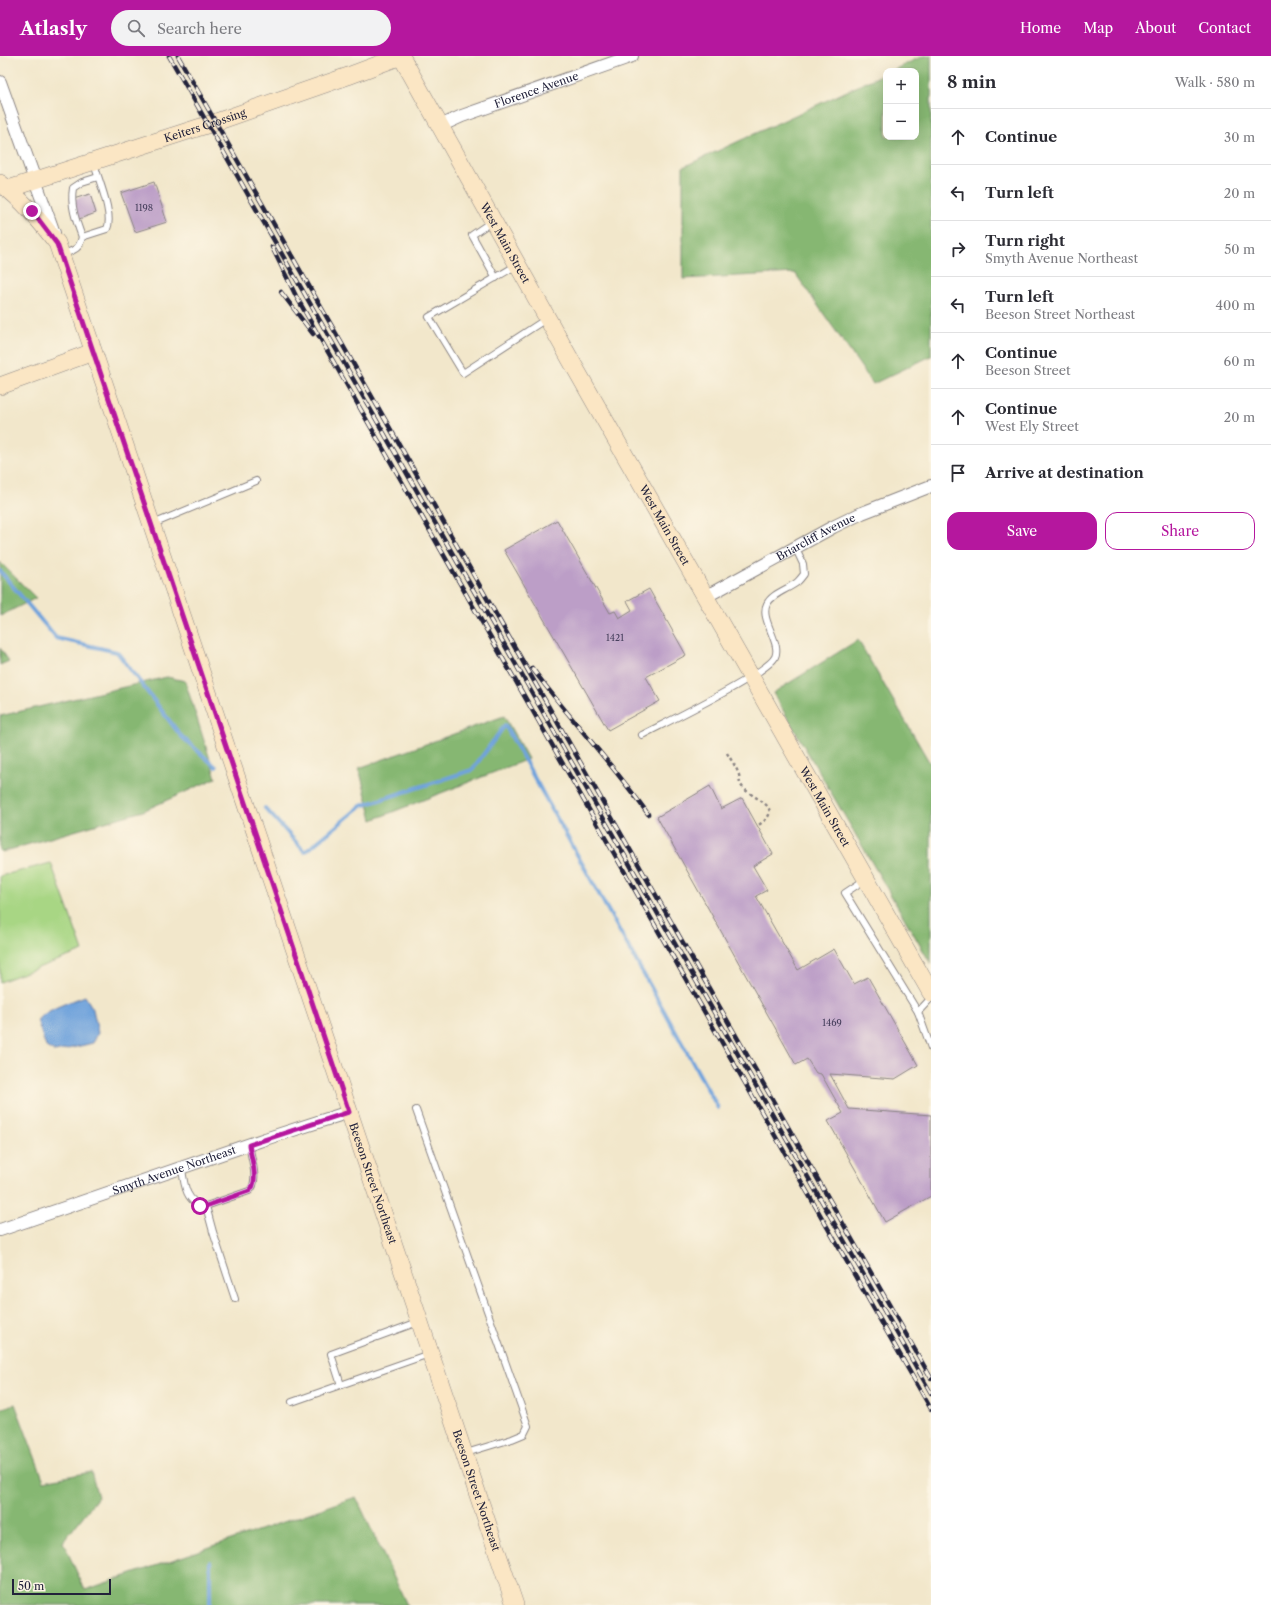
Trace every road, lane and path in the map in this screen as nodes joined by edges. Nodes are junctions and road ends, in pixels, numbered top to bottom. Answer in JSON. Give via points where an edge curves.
{"nodes":[{"id":1,"x":401,"y":56,"type":"edge"},
{"id":2,"x":632,"y":56,"type":"edge"},
{"id":3,"x":0,"y":82,"type":"edge"},
{"id":4,"x":440,"y":126,"type":"junction"},
{"id":5,"x":95,"y":169,"type":"junction"},
{"id":6,"x":34,"y":180,"type":"junction"},
{"id":7,"x":4,"y":186,"type":"edge"},
{"id":8,"x":493,"y":220,"type":"junction"},
{"id":9,"x":82,"y":237,"type":"junction"},
{"id":10,"x":59,"y":249,"type":"junction"},
{"id":11,"x":518,"y":265,"type":"junction"},
{"id":12,"x":496,"y":278,"type":"junction"},
{"id":13,"x":548,"y":318,"type":"junction"},
{"id":14,"x":93,"y":352,"type":"junction"},
{"id":15,"x":0,"y":386,"type":"edge"},
{"id":16,"x":256,"y":481,"type":"dead end"},
{"id":17,"x":931,"y":486,"type":"edge"},
{"id":18,"x":152,"y":525,"type":"junction"},
{"id":19,"x":795,"y":547,"type":"junction"},
{"id":20,"x":705,"y":597,"type":"junction"},
{"id":21,"x":751,"y":677,"type":"junction"},
{"id":22,"x":642,"y":735,"type":"dead end"},
{"id":23,"x":727,"y":753,"type":"dead end"},
{"id":24,"x":757,"y":826,"type":"dead end"},
{"id":25,"x":866,"y":879,"type":"junction"},
{"id":26,"x":931,"y":994,"type":"edge"},
{"id":27,"x":931,"y":998,"type":"edge"},
{"id":28,"x":918,"y":1012,"type":"junction"},
{"id":29,"x":931,"y":1048,"type":"edge"},
{"id":30,"x":416,"y":1110,"type":"dead end"},
{"id":31,"x":349,"y":1112,"type":"junction"},
{"id":32,"x":249,"y":1145,"type":"junction"},
{"id":33,"x":182,"y":1168,"type":"junction"},
{"id":34,"x":206,"y":1206,"type":"junction"},
{"id":35,"x":0,"y":1230,"type":"edge"},
{"id":36,"x":235,"y":1299,"type":"dead end"},
{"id":37,"x":420,"y":1322,"type":"junction"},
{"id":38,"x":430,"y":1353,"type":"junction"},
{"id":39,"x":341,"y":1385,"type":"junction"},
{"id":40,"x":292,"y":1402,"type":"dead end"},
{"id":41,"x":464,"y":1454,"type":"junction"},
{"id":42,"x":515,"y":1605,"type":"edge"}],
"edges":[{"from":1,"to":4,"type":"street","name":"West Main Street"},
{"from":1,"to":5,"type":"street","name":"Keiters Crossing","via":[[230,117]]},
{"from":2,"to":4,"type":"street","name":"Florence Avenue"},
{"from":3,"to":6,"type":"street"},
{"from":4,"to":8,"type":"street","name":"West Main Street"},
{"from":5,"to":6,"type":"street","name":"Keiters Crossing"},
{"from":5,"to":9,"type":"lane","via":[[73,188],[71,197]]},
{"from":5,"to":9,"type":"lane","via":[[110,224],[107,229]]},
{"from":6,"to":7,"type":"street","name":"Keiters Crossing"},
{"from":6,"to":10,"type":"street"},
{"from":7,"to":10,"type":"street","name":"Beeson Street Northeast","via":[[32,211]]},
{"from":8,"to":11,"type":"street","name":"West Main Street"},
{"from":8,"to":12,"type":"lane","via":[[472,235]]},
{"from":9,"to":10,"type":"lane","via":[[76,249]]},
{"from":10,"to":14,"type":"street","name":"Beeson Street Northeast"},
{"from":11,"to":12,"type":"lane"},
{"from":11,"to":13,"type":"street","name":"West Main Street"},
{"from":12,"to":13,"type":"lane","via":[[429,317],[464,373]]},
{"from":13,"to":20,"type":"street","name":"West Main Street"},
{"from":14,"to":15,"type":"street"},
{"from":14,"to":18,"type":"street","name":"Beeson Street Northeast"},
{"from":16,"to":18,"type":"lane"},
{"from":17,"to":19,"type":"street","name":"Briarcliff Avenue","via":[[862,513]]},
{"from":18,"to":31,"type":"street","name":"Beeson Street Northeast"},
{"from":19,"to":20,"type":"street","name":"Briarcliff Avenue"},
{"from":19,"to":21,"type":"lane","via":[[803,564],[804,574],[798,582],[772,597],[766,606],[776,656],[771,663]]},
{"from":20,"to":21,"type":"street","name":"West Main Street"},
{"from":21,"to":22,"type":"lane"},
{"from":21,"to":25,"type":"street","name":"West Main Street"},
{"from":23,"to":24,"type":"path","via":[[742,786],[764,801],[769,808],[766,820]]},
{"from":25,"to":26,"type":"street","name":"West Main Street"},
{"from":25,"to":28,"type":"lane","via":[[845,893]]},
{"from":27,"to":28,"type":"lane"},
{"from":28,"to":29,"type":"lane"},
{"from":30,"to":41,"type":"lane","via":[[528,1426],[524,1434]]},
{"from":31,"to":32,"type":"street","name":"Smyth Avenue Northeast"},
{"from":31,"to":37,"type":"street","name":"Beeson Street Northeast"},
{"from":32,"to":33,"type":"street","name":"Smyth Avenue Northeast"},
{"from":32,"to":34,"type":"lane","via":[[255,1181],[253,1188]]},
{"from":33,"to":34,"type":"lane","via":[[186,1190],[193,1202]]},
{"from":33,"to":35,"type":"street","name":"Smyth Avenue Northeast"},
{"from":34,"to":36,"type":"lane"},
{"from":37,"to":38,"type":"street","name":"Beeson Street Northeast"},
{"from":37,"to":39,"type":"lane","via":[[331,1354]]},
{"from":38,"to":39,"type":"lane"},
{"from":38,"to":41,"type":"street","name":"Beeson Street Northeast"},
{"from":39,"to":40,"type":"lane"},
{"from":41,"to":42,"type":"street","name":"Beeson Street Northeast"}]}
